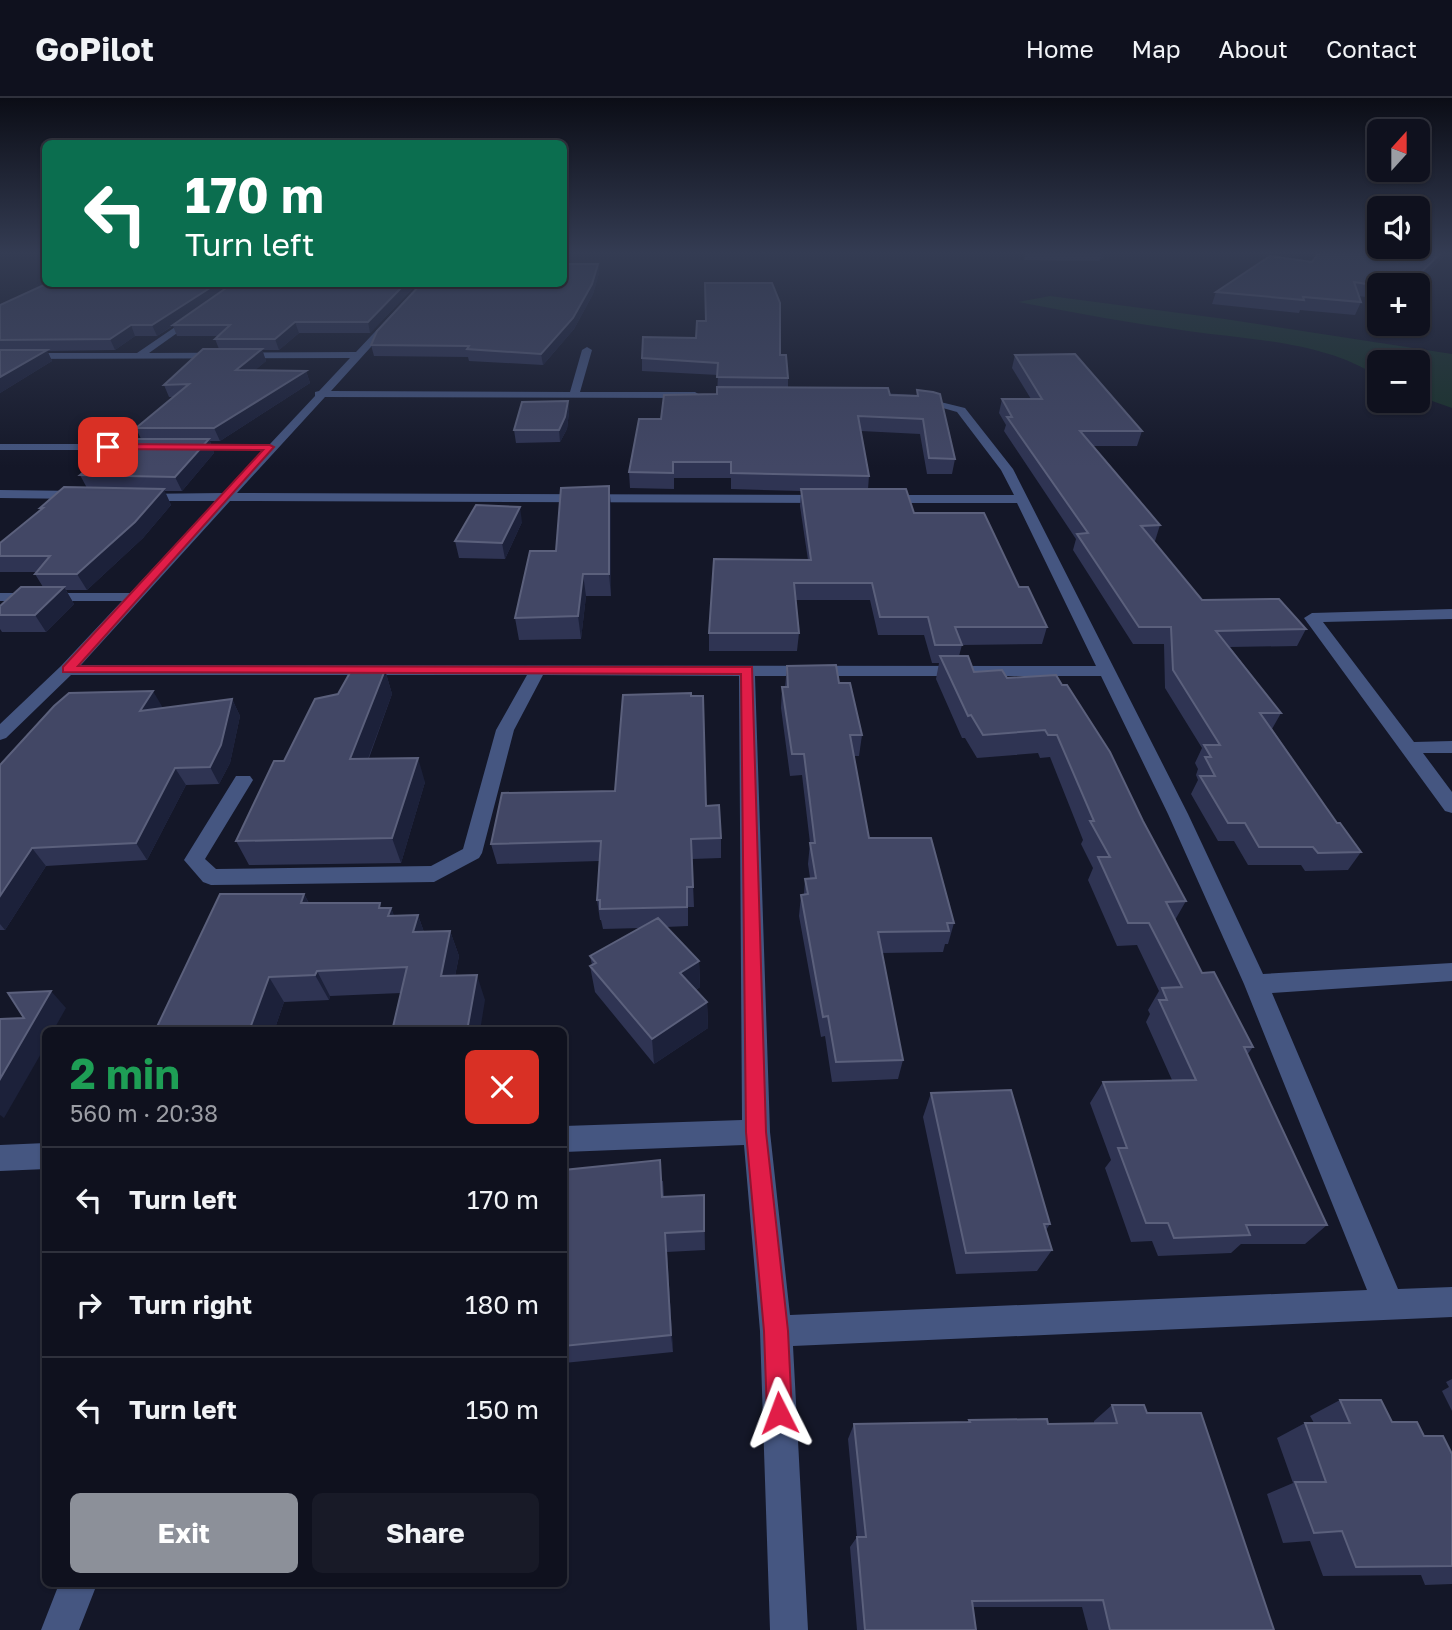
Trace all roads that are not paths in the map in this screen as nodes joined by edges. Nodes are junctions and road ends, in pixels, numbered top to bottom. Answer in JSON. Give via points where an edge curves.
{"nodes":[{"id":1,"x":184,"y":324,"type":"edge"},
{"id":2,"x":385,"y":324,"type":"edge"},
{"id":3,"x":587,"y":350,"type":"dead end"},
{"id":4,"x":140,"y":355,"type":"junction"},
{"id":5,"x":356,"y":355,"type":"junction"},
{"id":6,"x":0,"y":356,"type":"edge"},
{"id":7,"x":319,"y":394,"type":"junction"},
{"id":8,"x":575,"y":395,"type":"junction"},
{"id":9,"x":713,"y":396,"type":"edge"},
{"id":10,"x":893,"y":397,"type":"edge"},
{"id":11,"x":0,"y":447,"type":"edge"},
{"id":12,"x":148,"y":447,"type":"edge"},
{"id":13,"x":176,"y":447,"type":"edge"},
{"id":14,"x":270,"y":447,"type":"junction"},
{"id":15,"x":0,"y":494,"type":"edge"},
{"id":16,"x":100,"y":496,"type":"edge"},
{"id":17,"x":127,"y":496,"type":"edge"},
{"id":18,"x":223,"y":499,"type":"junction"},
{"id":19,"x":843,"y":499,"type":"edge"},
{"id":20,"x":870,"y":499,"type":"edge"},
{"id":21,"x":1022,"y":499,"type":"junction"},
{"id":22,"x":0,"y":597,"type":"edge"},
{"id":23,"x":136,"y":597,"type":"junction"},
{"id":24,"x":1452,"y":614,"type":"edge"},
{"id":25,"x":67,"y":670,"type":"junction"},
{"id":26,"x":538,"y":670,"type":"junction"},
{"id":27,"x":747,"y":670,"type":"junction"},
{"id":28,"x":1106,"y":671,"type":"junction"},
{"id":29,"x":0,"y":734,"type":"edge"},
{"id":30,"x":1452,"y":747,"type":"edge"},
{"id":31,"x":1409,"y":748,"type":"junction"},
{"id":32,"x":243,"y":780,"type":"dead end"},
{"id":33,"x":1452,"y":806,"type":"edge"},
{"id":34,"x":1452,"y":972,"type":"edge"},
{"id":35,"x":1256,"y":985,"type":"junction"},
{"id":36,"x":756,"y":1132,"type":"junction"},
{"id":37,"x":567,"y":1139,"type":"edge"},
{"id":38,"x":42,"y":1156,"type":"edge"},
{"id":39,"x":0,"y":1158,"type":"edge"},
{"id":40,"x":1452,"y":1303,"type":"edge"},
{"id":41,"x":1389,"y":1305,"type":"junction"},
{"id":42,"x":776,"y":1331,"type":"junction"},
{"id":43,"x":77,"y":1587,"type":"edge"},
{"id":44,"x":60,"y":1630,"type":"edge"},
{"id":45,"x":789,"y":1630,"type":"edge"}],
"edges":[{"from":1,"to":4,"type":"street"},
{"from":2,"to":5,"type":"street"},
{"from":3,"to":8,"type":"street"},
{"from":4,"to":5,"type":"street"},
{"from":4,"to":6,"type":"street"},
{"from":5,"to":7,"type":"street"},
{"from":7,"to":8,"type":"street"},
{"from":7,"to":14,"type":"street"},
{"from":8,"to":9,"type":"street"},
{"from":10,"to":21,"type":"street","via":[[961,410],[1007,469]]},
{"from":11,"to":12,"type":"street"},
{"from":13,"to":14,"type":"street"},
{"from":14,"to":18,"type":"street"},
{"from":15,"to":16,"type":"street"},
{"from":17,"to":18,"type":"street"},
{"from":18,"to":19,"type":"street"},
{"from":18,"to":23,"type":"street"},
{"from":20,"to":21,"type":"street"},
{"from":21,"to":28,"type":"street"},
{"from":22,"to":23,"type":"street"},
{"from":23,"to":25,"type":"street"},
{"from":24,"to":31,"type":"street","via":[[1312,618]]},
{"from":25,"to":26,"type":"street"},
{"from":25,"to":29,"type":"street"},
{"from":26,"to":27,"type":"street"},
{"from":26,"to":32,"type":"street","via":[[505,730],[472,853],[434,874],[211,877],[194,860]]},
{"from":27,"to":28,"type":"street"},
{"from":27,"to":36,"type":"street"},
{"from":28,"to":35,"type":"street"},
{"from":30,"to":31,"type":"street"},
{"from":31,"to":33,"type":"street"},
{"from":34,"to":35,"type":"street"},
{"from":35,"to":41,"type":"street"},
{"from":36,"to":37,"type":"street"},
{"from":36,"to":42,"type":"street"},
{"from":38,"to":39,"type":"street"},
{"from":40,"to":41,"type":"street"},
{"from":41,"to":42,"type":"street"},
{"from":42,"to":45,"type":"street"},
{"from":43,"to":44,"type":"street"}]}
